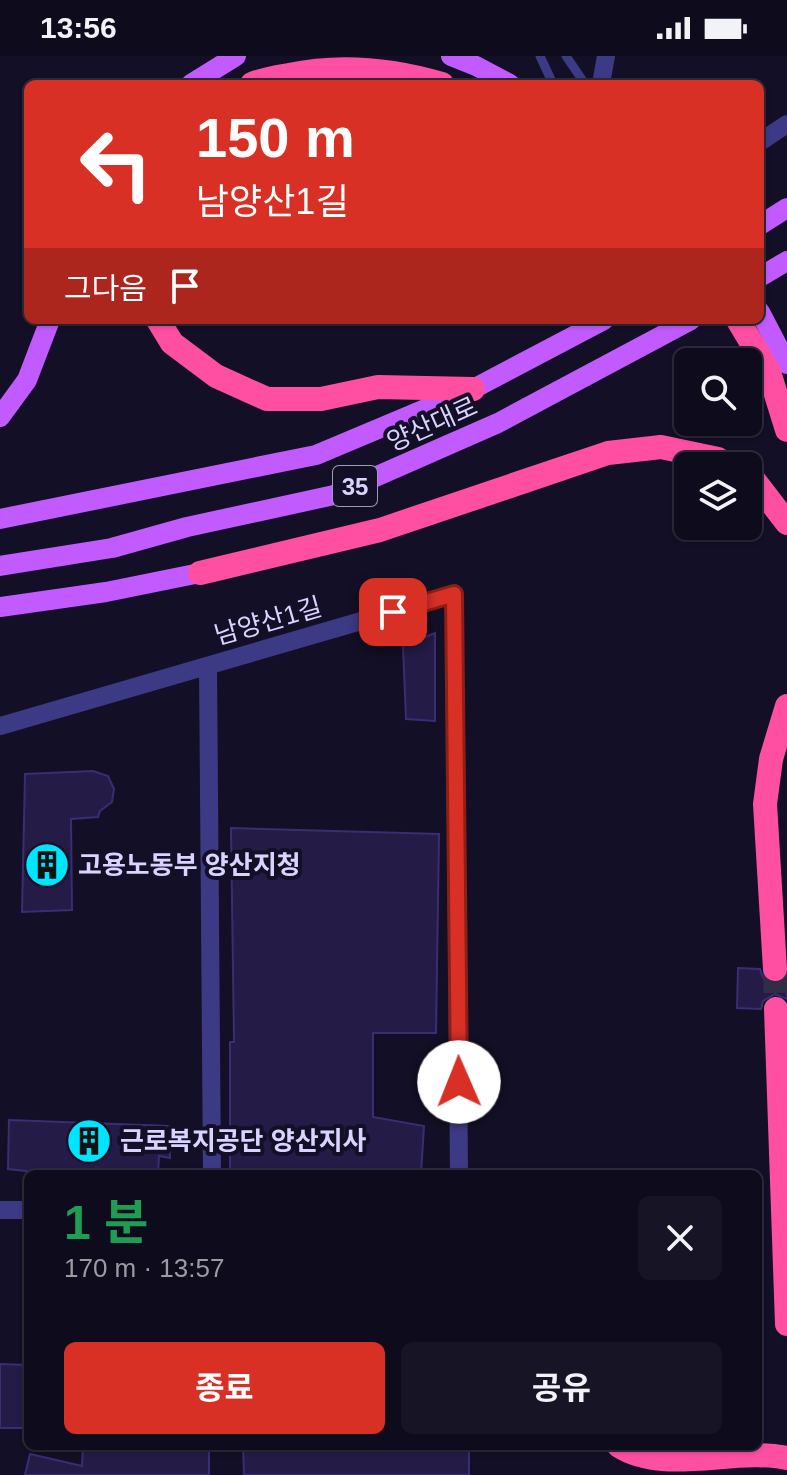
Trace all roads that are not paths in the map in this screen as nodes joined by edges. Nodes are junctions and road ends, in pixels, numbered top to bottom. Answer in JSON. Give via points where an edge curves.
{"nodes":[{"id":1,"x":236,"y":56,"type":"edge"},
{"id":2,"x":451,"y":56,"type":"edge"},
{"id":3,"x":540,"y":56,"type":"edge"},
{"id":4,"x":566,"y":56,"type":"edge"},
{"id":5,"x":606,"y":56,"type":"edge"},
{"id":6,"x":197,"y":80,"type":"edge"},
{"id":7,"x":268,"y":80,"type":"edge"},
{"id":8,"x":428,"y":80,"type":"edge"},
{"id":9,"x":502,"y":80,"type":"edge"},
{"id":10,"x":551,"y":80,"type":"edge"},
{"id":11,"x":582,"y":80,"type":"edge"},
{"id":12,"x":602,"y":80,"type":"edge"},
{"id":13,"x":787,"y":124,"type":"edge"},
{"id":14,"x":764,"y":139,"type":"edge"},
{"id":15,"x":787,"y":208,"type":"edge"},
{"id":16,"x":764,"y":222,"type":"edge"},
{"id":17,"x":785,"y":262,"type":"edge"},
{"id":18,"x":764,"y":275,"type":"edge"},
{"id":19,"x":764,"y":320,"type":"edge"},
{"id":20,"x":48,"y":324,"type":"edge"},
{"id":21,"x":160,"y":324,"type":"edge"},
{"id":22,"x":596,"y":324,"type":"edge"},
{"id":23,"x":684,"y":324,"type":"edge"},
{"id":24,"x":740,"y":324,"type":"edge"},
{"id":25,"x":787,"y":364,"type":"edge"},
{"id":26,"x":473,"y":389,"type":"junction"},
{"id":27,"x":0,"y":417,"type":"edge"},
{"id":28,"x":787,"y":430,"type":"edge"},
{"id":29,"x":685,"y":452,"type":"edge"},
{"id":30,"x":762,"y":490,"type":"edge"},
{"id":31,"x":0,"y":519,"type":"edge"},
{"id":32,"x":787,"y":523,"type":"edge"},
{"id":33,"x":0,"y":566,"type":"edge"},
{"id":34,"x":200,"y":573,"type":"joint"},
{"id":35,"x":0,"y":607,"type":"edge"},
{"id":36,"x":208,"y":666,"type":"junction"},
{"id":37,"x":787,"y":706,"type":"edge"},
{"id":38,"x":0,"y":726,"type":"edge"},
{"id":39,"x":775,"y":969,"type":"tunnel mouth"},
{"id":40,"x":776,"y":1009,"type":"tunnel mouth"},
{"id":41,"x":212,"y":1170,"type":"edge"},
{"id":42,"x":459,"y":1170,"type":"edge"},
{"id":43,"x":0,"y":1210,"type":"edge"},
{"id":44,"x":24,"y":1210,"type":"edge"},
{"id":45,"x":787,"y":1324,"type":"edge"},
{"id":46,"x":624,"y":1450,"type":"edge"},
{"id":47,"x":787,"y":1458,"type":"edge"}],
"edges":[{"from":1,"to":6,"type":"main road"},
{"from":2,"to":9,"type":"main road"},
{"from":3,"to":10,"type":"lane"},
{"from":4,"to":11,"type":"lane"},
{"from":5,"to":12,"type":"street"},
{"from":7,"to":8,"type":"highway","via":[[354,67]]},
{"from":13,"to":14,"type":"street"},
{"from":15,"to":16,"type":"main road"},
{"from":17,"to":18,"type":"main road"},
{"from":19,"to":25,"type":"main road"},
{"from":20,"to":27,"type":"main road","via":[[27,380]]},
{"from":21,"to":26,"type":"highway","via":[[172,343],[216,376],[267,399],[321,399],[378,387]]},
{"from":22,"to":26,"type":"main road","name":"양산대로","number":"35"},
{"from":23,"to":33,"type":"main road","name":"양산대로","number":"35","via":[[498,423],[334,495],[112,548]]},
{"from":24,"to":28,"type":"highway","via":[[769,372]]},
{"from":26,"to":31,"type":"main road","name":"양산대로","number":"35","via":[[316,455]]},
{"from":29,"to":34,"type":"highway","via":[[661,447],[608,453],[380,530]]},
{"from":30,"to":32,"type":"highway"},
{"from":34,"to":35,"type":"main road"},
{"from":36,"to":38,"type":"street","name":"남양산1길"},
{"from":36,"to":41,"type":"street"},
{"from":36,"to":42,"type":"street","name":"남양산1길","via":[[454,594]]},
{"from":37,"to":39,"type":"highway","via":[[771,759],[765,804]]},
{"from":40,"to":45,"type":"highway"},
{"from":43,"to":44,"type":"street"},
{"from":46,"to":47,"type":"highway","via":[[669,1461],[766,1453]]}]}
